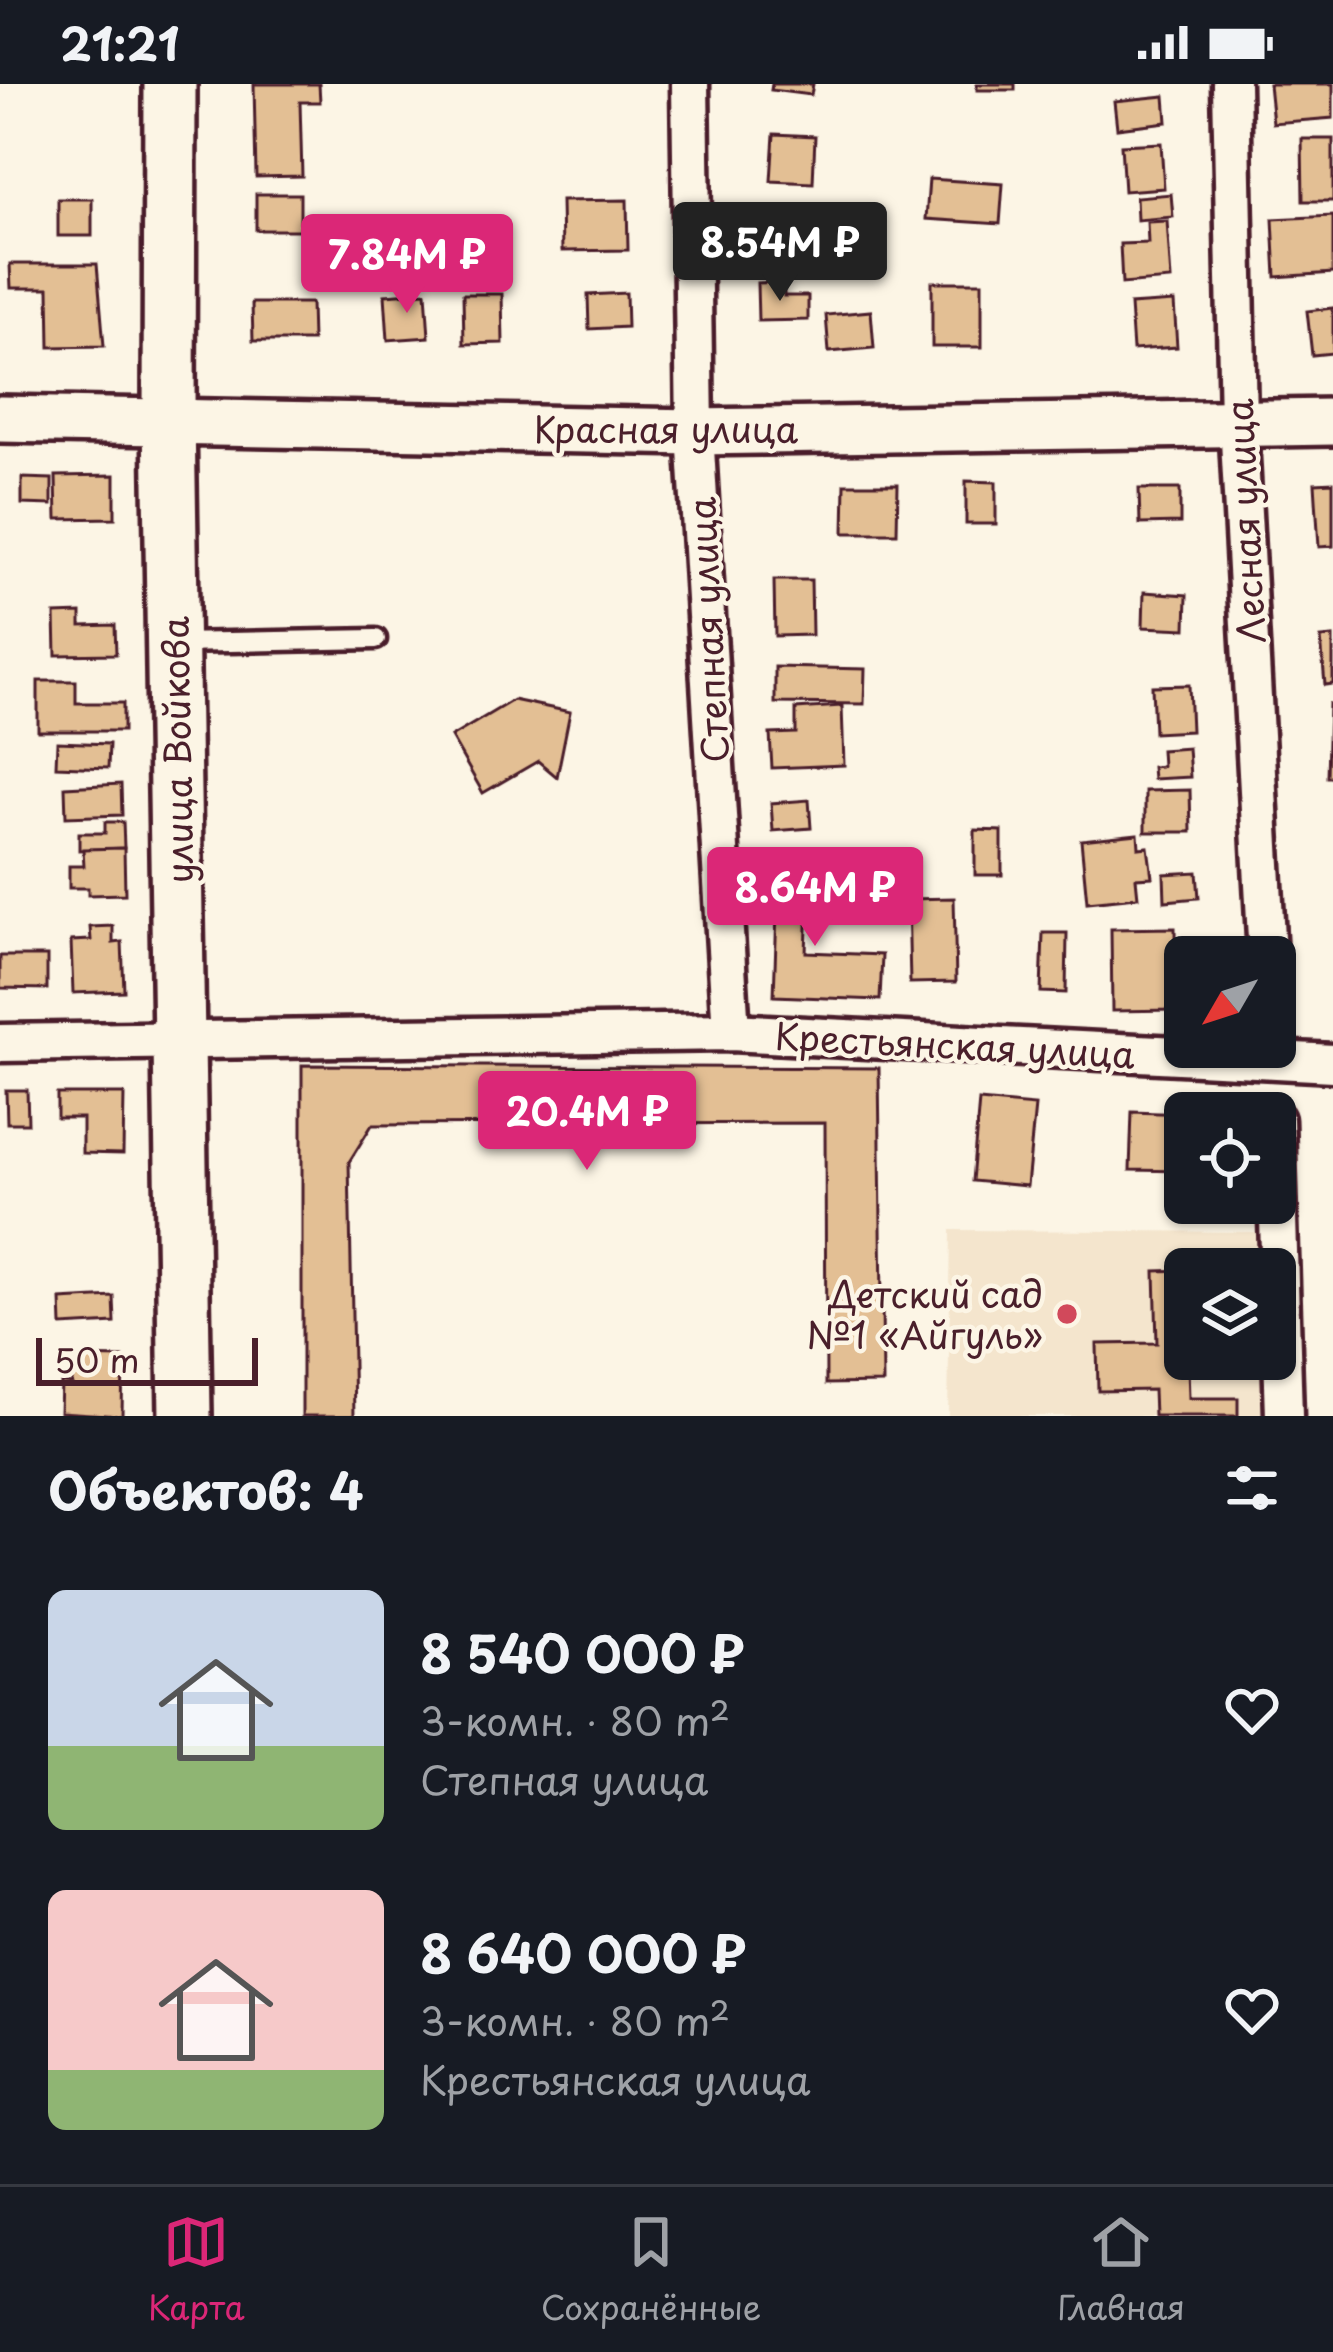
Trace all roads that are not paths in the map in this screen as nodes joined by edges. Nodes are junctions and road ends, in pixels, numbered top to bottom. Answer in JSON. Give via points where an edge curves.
{"nodes":[{"id":1,"x":170,"y":84,"type":"edge"},
{"id":2,"x":690,"y":84,"type":"edge"},
{"id":3,"x":1231,"y":84,"type":"edge"},
{"id":4,"x":0,"y":419,"type":"edge"},
{"id":5,"x":169,"y":419,"type":"junction"},
{"id":6,"x":1238,"y":421,"type":"junction"},
{"id":7,"x":1333,"y":422,"type":"edge"},
{"id":8,"x":695,"y":432,"type":"junction"},
{"id":9,"x":376,"y":638,"type":"dead end"},
{"id":10,"x":174,"y":643,"type":"junction"},
{"id":11,"x":1267,"y":936,"type":"edge"},
{"id":12,"x":731,"y":1032,"type":"junction"},
{"id":13,"x":0,"y":1043,"type":"edge"},
{"id":14,"x":181,"y":1044,"type":"junction"},
{"id":15,"x":1164,"y":1050,"type":"edge"},
{"id":16,"x":1296,"y":1057,"type":"edge"},
{"id":17,"x":1333,"y":1063,"type":"edge"},
{"id":18,"x":1279,"y":1224,"type":"edge"},
{"id":19,"x":185,"y":1416,"type":"edge"},
{"id":20,"x":1285,"y":1416,"type":"edge"}],
"edges":[{"from":1,"to":5,"type":"main road","name":"улица Войкова"},
{"from":2,"to":8,"type":"street","name":"Степная улица"},
{"from":3,"to":6,"type":"street","name":"Лесная улица"},
{"from":4,"to":5,"type":"street","name":"Красная улица"},
{"from":5,"to":8,"type":"street","name":"Красная улица"},
{"from":5,"to":10,"type":"main road","name":"улица Войкова"},
{"from":6,"to":7,"type":"street","name":"Красная улица"},
{"from":6,"to":8,"type":"street","name":"Красная улица"},
{"from":6,"to":11,"type":"street","name":"Лесная улица"},
{"from":8,"to":12,"type":"street","name":"Степная улица"},
{"from":9,"to":10,"type":"lane"},
{"from":10,"to":14,"type":"main road","name":"улица Войкова"},
{"from":12,"to":14,"type":"street","name":"Крестьянская улица"},
{"from":12,"to":15,"type":"street","name":"Крестьянская улица"},
{"from":13,"to":14,"type":"street","name":"Крестьянская улица"},
{"from":14,"to":19,"type":"main road","name":"улица Войкова"},
{"from":16,"to":17,"type":"street","name":"Крестьянская улица"},
{"from":18,"to":20,"type":"street"}]}
